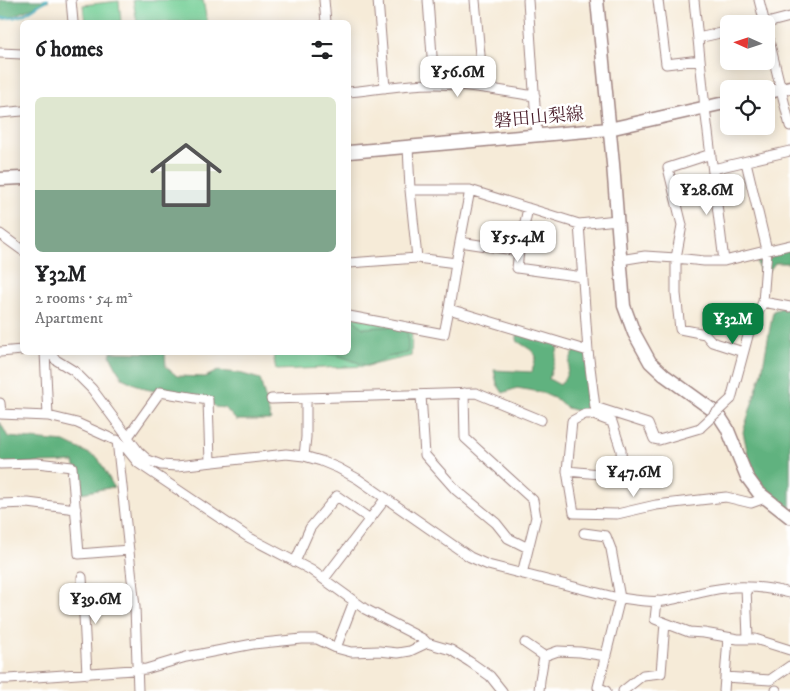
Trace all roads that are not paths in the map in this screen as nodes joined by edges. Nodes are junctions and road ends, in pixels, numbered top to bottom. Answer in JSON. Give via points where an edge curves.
{"nodes":[{"id":1,"x":71,"y":0,"type":"edge"},
{"id":2,"x":324,"y":0,"type":"edge"},
{"id":3,"x":378,"y":0,"type":"edge"},
{"id":4,"x":428,"y":0,"type":"edge"},
{"id":5,"x":475,"y":0,"type":"edge"},
{"id":6,"x":528,"y":0,"type":"edge"},
{"id":7,"x":597,"y":0,"type":"edge"},
{"id":8,"x":658,"y":0,"type":"edge"},
{"id":9,"x":694,"y":0,"type":"edge"},
{"id":10,"x":759,"y":0,"type":"edge"},
{"id":11,"x":762,"y":15,"type":"edge"},
{"id":12,"x":790,"y":17,"type":"edge"},
{"id":13,"x":73,"y":20,"type":"edge"},
{"id":14,"x":326,"y":20,"type":"edge"},
{"id":15,"x":775,"y":21,"type":"edge"},
{"id":16,"x":720,"y":33,"type":"edge"},
{"id":17,"x":698,"y":38,"type":"junction"},
{"id":18,"x":0,"y":53,"type":"edge"},
{"id":19,"x":20,"y":54,"type":"edge"},
{"id":20,"x":775,"y":55,"type":"edge"},
{"id":21,"x":700,"y":60,"type":"junction"},
{"id":22,"x":434,"y":84,"type":"junction"},
{"id":23,"x":385,"y":88,"type":"junction"},
{"id":24,"x":483,"y":88,"type":"junction"},
{"id":25,"x":786,"y":88,"type":"edge"},
{"id":26,"x":351,"y":92,"type":"edge"},
{"id":27,"x":535,"y":96,"type":"junction"},
{"id":28,"x":720,"y":104,"type":"edge"},
{"id":29,"x":706,"y":108,"type":"junction"},
{"id":30,"x":20,"y":111,"type":"edge"},
{"id":31,"x":0,"y":113,"type":"edge"},
{"id":32,"x":790,"y":126,"type":"edge"},
{"id":33,"x":609,"y":129,"type":"junction"},
{"id":34,"x":537,"y":136,"type":"junction"},
{"id":35,"x":408,"y":146,"type":"junction"},
{"id":36,"x":790,"y":150,"type":"edge"},
{"id":37,"x":351,"y":152,"type":"edge"},
{"id":38,"x":711,"y":154,"type":"junction"},
{"id":39,"x":746,"y":162,"type":"junction"},
{"id":40,"x":714,"y":169,"type":"junction"},
{"id":41,"x":20,"y":178,"type":"edge"},
{"id":42,"x":0,"y":179,"type":"edge"},
{"id":43,"x":410,"y":190,"type":"junction"},
{"id":44,"x":470,"y":190,"type":"junction"},
{"id":45,"x":528,"y":208,"type":"junction"},
{"id":46,"x":618,"y":220,"type":"junction"},
{"id":47,"x":580,"y":224,"type":"junction"},
{"id":48,"x":0,"y":234,"type":"edge"},
{"id":49,"x":460,"y":242,"type":"junction"},
{"id":50,"x":790,"y":245,"type":"edge"},
{"id":51,"x":20,"y":249,"type":"edge"},
{"id":52,"x":767,"y":250,"type":"junction"},
{"id":53,"x":519,"y":251,"type":"junction"},
{"id":54,"x":417,"y":258,"type":"junction"},
{"id":55,"x":676,"y":258,"type":"junction"},
{"id":56,"x":620,"y":260,"type":"junction"},
{"id":57,"x":724,"y":261,"type":"junction"},
{"id":58,"x":351,"y":263,"type":"edge"},
{"id":59,"x":456,"y":263,"type":"junction"},
{"id":60,"x":583,"y":277,"type":"junction"},
{"id":61,"x":763,"y":302,"type":"junction"},
{"id":62,"x":790,"y":307,"type":"edge"},
{"id":63,"x":450,"y":308,"type":"junction"},
{"id":64,"x":351,"y":316,"type":"edge"},
{"id":65,"x":20,"y":350,"type":"edge"},
{"id":66,"x":588,"y":351,"type":"junction"},
{"id":67,"x":0,"y":352,"type":"edge"},
{"id":68,"x":744,"y":352,"type":"junction"},
{"id":69,"x":45,"y":355,"type":"edge"},
{"id":70,"x":52,"y":355,"type":"edge"},
{"id":71,"x":464,"y":393,"type":"junction"},
{"id":72,"x":421,"y":394,"type":"junction"},
{"id":73,"x":306,"y":398,"type":"junction"},
{"id":74,"x":271,"y":399,"type":"dead end"},
{"id":75,"x":0,"y":403,"type":"edge"},
{"id":76,"x":0,"y":414,"type":"edge"},
{"id":77,"x":48,"y":416,"type":"junction"},
{"id":78,"x":541,"y":420,"type":"dead end"},
{"id":79,"x":118,"y":423,"type":"junction"},
{"id":80,"x":128,"y":437,"type":"junction"},
{"id":81,"x":117,"y":441,"type":"junction"},
{"id":82,"x":304,"y":456,"type":"junction"},
{"id":83,"x":210,"y":462,"type":"junction"},
{"id":84,"x":0,"y":464,"type":"edge"},
{"id":85,"x":568,"y":470,"type":"junction"},
{"id":86,"x":386,"y":498,"type":"junction"},
{"id":87,"x":765,"y":498,"type":"junction"},
{"id":88,"x":0,"y":504,"type":"edge"},
{"id":89,"x":76,"y":509,"type":"junction"},
{"id":90,"x":790,"y":517,"type":"edge"},
{"id":91,"x":370,"y":519,"type":"junction"},
{"id":92,"x":584,"y":533,"type":"dead end"},
{"id":93,"x":528,"y":548,"type":"junction"},
{"id":94,"x":129,"y":550,"type":"junction"},
{"id":95,"x":295,"y":562,"type":"junction"},
{"id":96,"x":522,"y":574,"type":"junction"},
{"id":97,"x":82,"y":577,"type":"dead end"},
{"id":98,"x":324,"y":580,"type":"junction"},
{"id":99,"x":746,"y":587,"type":"junction"},
{"id":100,"x":790,"y":593,"type":"edge"},
{"id":101,"x":620,"y":598,"type":"junction"},
{"id":102,"x":354,"y":601,"type":"junction"},
{"id":103,"x":657,"y":601,"type":"junction"},
{"id":104,"x":664,"y":623,"type":"junction"},
{"id":105,"x":728,"y":638,"type":"junction"},
{"id":106,"x":748,"y":638,"type":"junction"},
{"id":107,"x":428,"y":643,"type":"junction"},
{"id":108,"x":525,"y":643,"type":"dead end"},
{"id":109,"x":336,"y":648,"type":"junction"},
{"id":110,"x":790,"y":650,"type":"edge"},
{"id":111,"x":544,"y":656,"type":"junction"},
{"id":112,"x":606,"y":656,"type":"junction"},
{"id":113,"x":790,"y":666,"type":"edge"},
{"id":114,"x":137,"y":670,"type":"junction"},
{"id":115,"x":87,"y":674,"type":"junction"},
{"id":116,"x":725,"y":677,"type":"junction"},
{"id":117,"x":0,"y":679,"type":"edge"},
{"id":118,"x":138,"y":691,"type":"edge"},
{"id":119,"x":502,"y":691,"type":"edge"},
{"id":120,"x":539,"y":691,"type":"edge"},
{"id":121,"x":606,"y":691,"type":"edge"},
{"id":122,"x":623,"y":691,"type":"edge"},
{"id":123,"x":724,"y":691,"type":"edge"}],
"edges":[{"from":1,"to":13,"type":"street"},
{"from":2,"to":14,"type":"street"},
{"from":3,"to":23,"type":"street"},
{"from":4,"to":22,"type":"street"},
{"from":5,"to":24,"type":"street"},
{"from":6,"to":27,"type":"street"},
{"from":7,"to":33,"type":"street"},
{"from":8,"to":21,"type":"street","via":[[666,64]]},
{"from":9,"to":17,"type":"street"},
{"from":10,"to":11,"type":"street"},
{"from":12,"to":15,"type":"street"},
{"from":16,"to":17,"type":"street"},
{"from":17,"to":21,"type":"street"},
{"from":18,"to":19,"type":"street"},
{"from":20,"to":25,"type":"street"},
{"from":21,"to":29,"type":"street"},
{"from":22,"to":23,"type":"street"},
{"from":22,"to":24,"type":"street"},
{"from":23,"to":26,"type":"street"},
{"from":24,"to":27,"type":"street"},
{"from":25,"to":32,"type":"street"},
{"from":27,"to":34,"type":"street"},
{"from":28,"to":29,"type":"street","name":"磐田山梨線"},
{"from":29,"to":33,"type":"street","name":"磐田山梨線"},
{"from":29,"to":38,"type":"street"},
{"from":30,"to":31,"type":"street"},
{"from":33,"to":34,"type":"street","name":"磐田山梨線"},
{"from":33,"to":46,"type":"street"},
{"from":34,"to":35,"type":"street","name":"磐田山梨線"},
{"from":35,"to":37,"type":"street","name":"磐田山梨線"},
{"from":35,"to":43,"type":"street"},
{"from":36,"to":39,"type":"street"},
{"from":38,"to":40,"type":"street"},
{"from":38,"to":55,"type":"street","via":[[668,168],[682,225]]},
{"from":39,"to":40,"type":"street"},
{"from":39,"to":52,"type":"street"},
{"from":40,"to":57,"type":"street"},
{"from":41,"to":42,"type":"street"},
{"from":43,"to":44,"type":"street"},
{"from":43,"to":54,"type":"street"},
{"from":44,"to":45,"type":"street"},
{"from":44,"to":49,"type":"street"},
{"from":45,"to":47,"type":"street"},
{"from":45,"to":53,"type":"street"},
{"from":46,"to":47,"type":"street"},
{"from":46,"to":56,"type":"street"},
{"from":47,"to":60,"type":"street"},
{"from":48,"to":51,"type":"street"},
{"from":49,"to":53,"type":"street"},
{"from":49,"to":59,"type":"street"},
{"from":50,"to":52,"type":"street"},
{"from":52,"to":57,"type":"street"},
{"from":52,"to":61,"type":"street"},
{"from":53,"to":60,"type":"street","via":[[518,268]]},
{"from":54,"to":58,"type":"street"},
{"from":54,"to":59,"type":"street"},
{"from":55,"to":56,"type":"street","via":[[645,256]]},
{"from":55,"to":57,"type":"street"},
{"from":55,"to":68,"type":"street","via":[[680,329],[705,334],[712,342]]},
{"from":56,"to":87,"type":"street","via":[[624,306],[642,350],[664,375],[718,414],[748,477]]},
{"from":59,"to":63,"type":"street"},
{"from":60,"to":66,"type":"street"},
{"from":61,"to":62,"type":"street"},
{"from":61,"to":68,"type":"street"},
{"from":63,"to":64,"type":"street","via":[[444,334]]},
{"from":63,"to":66,"type":"street"},
{"from":65,"to":67,"type":"street"},
{"from":66,"to":68,"type":"street","bridge":true,"via":[[595,407],[648,424],[654,439],[659,440],[700,428],[730,399]]},
{"from":69,"to":77,"type":"street"},
{"from":70,"to":79,"type":"street","via":[[92,389]]},
{"from":71,"to":72,"type":"street"},
{"from":71,"to":78,"type":"street","via":[[476,393]]},
{"from":71,"to":93,"type":"street","via":[[465,438],[532,500],[536,517]]},
{"from":72,"to":73,"type":"street"},
{"from":72,"to":93,"type":"street","via":[[425,455],[456,490],[496,523],[508,538]]},
{"from":73,"to":74,"type":"street"},
{"from":73,"to":82,"type":"street"},
{"from":75,"to":76,"type":"street"},
{"from":76,"to":77,"type":"street"},
{"from":77,"to":81,"type":"street","via":[[77,423]]},
{"from":79,"to":80,"type":"street"},
{"from":79,"to":81,"type":"street"},
{"from":80,"to":83,"type":"street","via":[[148,460],[161,464],[177,466]]},
{"from":80,"to":83,"type":"street","via":[[160,392],[208,400]]},
{"from":81,"to":94,"type":"street"},
{"from":81,"to":95,"type":"street","via":[[138,464],[248,537]]},
{"from":82,"to":83,"type":"street","via":[[286,454]]},
{"from":82,"to":86,"type":"street","via":[[338,468]]},
{"from":84,"to":89,"type":"street","via":[[37,463],[72,467]]},
{"from":85,"to":85,"type":"street","via":[[572,421],[591,414],[612,422],[621,450],[622,476]]},
{"from":85,"to":87,"type":"street","via":[[574,513],[616,514],[726,497],[751,503]]},
{"from":86,"to":91,"type":"street"},
{"from":86,"to":96,"type":"street","via":[[470,557]]},
{"from":87,"to":90,"type":"street"},
{"from":88,"to":89,"type":"street","via":[[28,503]]},
{"from":89,"to":94,"type":"street","via":[[79,554]]},
{"from":91,"to":95,"type":"street","via":[[337,496],[310,528]]},
{"from":91,"to":98,"type":"street"},
{"from":92,"to":101,"type":"street","via":[[606,536],[612,549]]},
{"from":93,"to":96,"type":"street"},
{"from":94,"to":114,"type":"street"},
{"from":95,"to":98,"type":"street"},
{"from":96,"to":101,"type":"street"},
{"from":97,"to":115,"type":"street"},
{"from":98,"to":102,"type":"street"},
{"from":99,"to":100,"type":"street"},
{"from":99,"to":103,"type":"street"},
{"from":99,"to":106,"type":"street"},
{"from":101,"to":103,"type":"street"},
{"from":101,"to":112,"type":"street"},
{"from":102,"to":107,"type":"street"},
{"from":102,"to":109,"type":"street"},
{"from":103,"to":104,"type":"street","via":[[655,619]]},
{"from":104,"to":105,"type":"street","via":[[689,632]]},
{"from":104,"to":122,"type":"street","via":[[660,673],[643,675]]},
{"from":105,"to":106,"type":"street"},
{"from":105,"to":116,"type":"street"},
{"from":106,"to":110,"type":"street"},
{"from":107,"to":109,"type":"street","via":[[398,653],[351,652]]},
{"from":107,"to":119,"type":"street","via":[[450,650],[470,662],[490,676]]},
{"from":108,"to":111,"type":"street"},
{"from":109,"to":114,"type":"street","via":[[317,639],[302,638],[253,644]]},
{"from":111,"to":112,"type":"street","via":[[558,652]]},
{"from":111,"to":120,"type":"street"},
{"from":112,"to":121,"type":"street","via":[[598,687]]},
{"from":113,"to":116,"type":"street","via":[[770,680]]},
{"from":114,"to":115,"type":"street"},
{"from":114,"to":118,"type":"street"},
{"from":115,"to":117,"type":"street"},
{"from":116,"to":123,"type":"street"}]}
